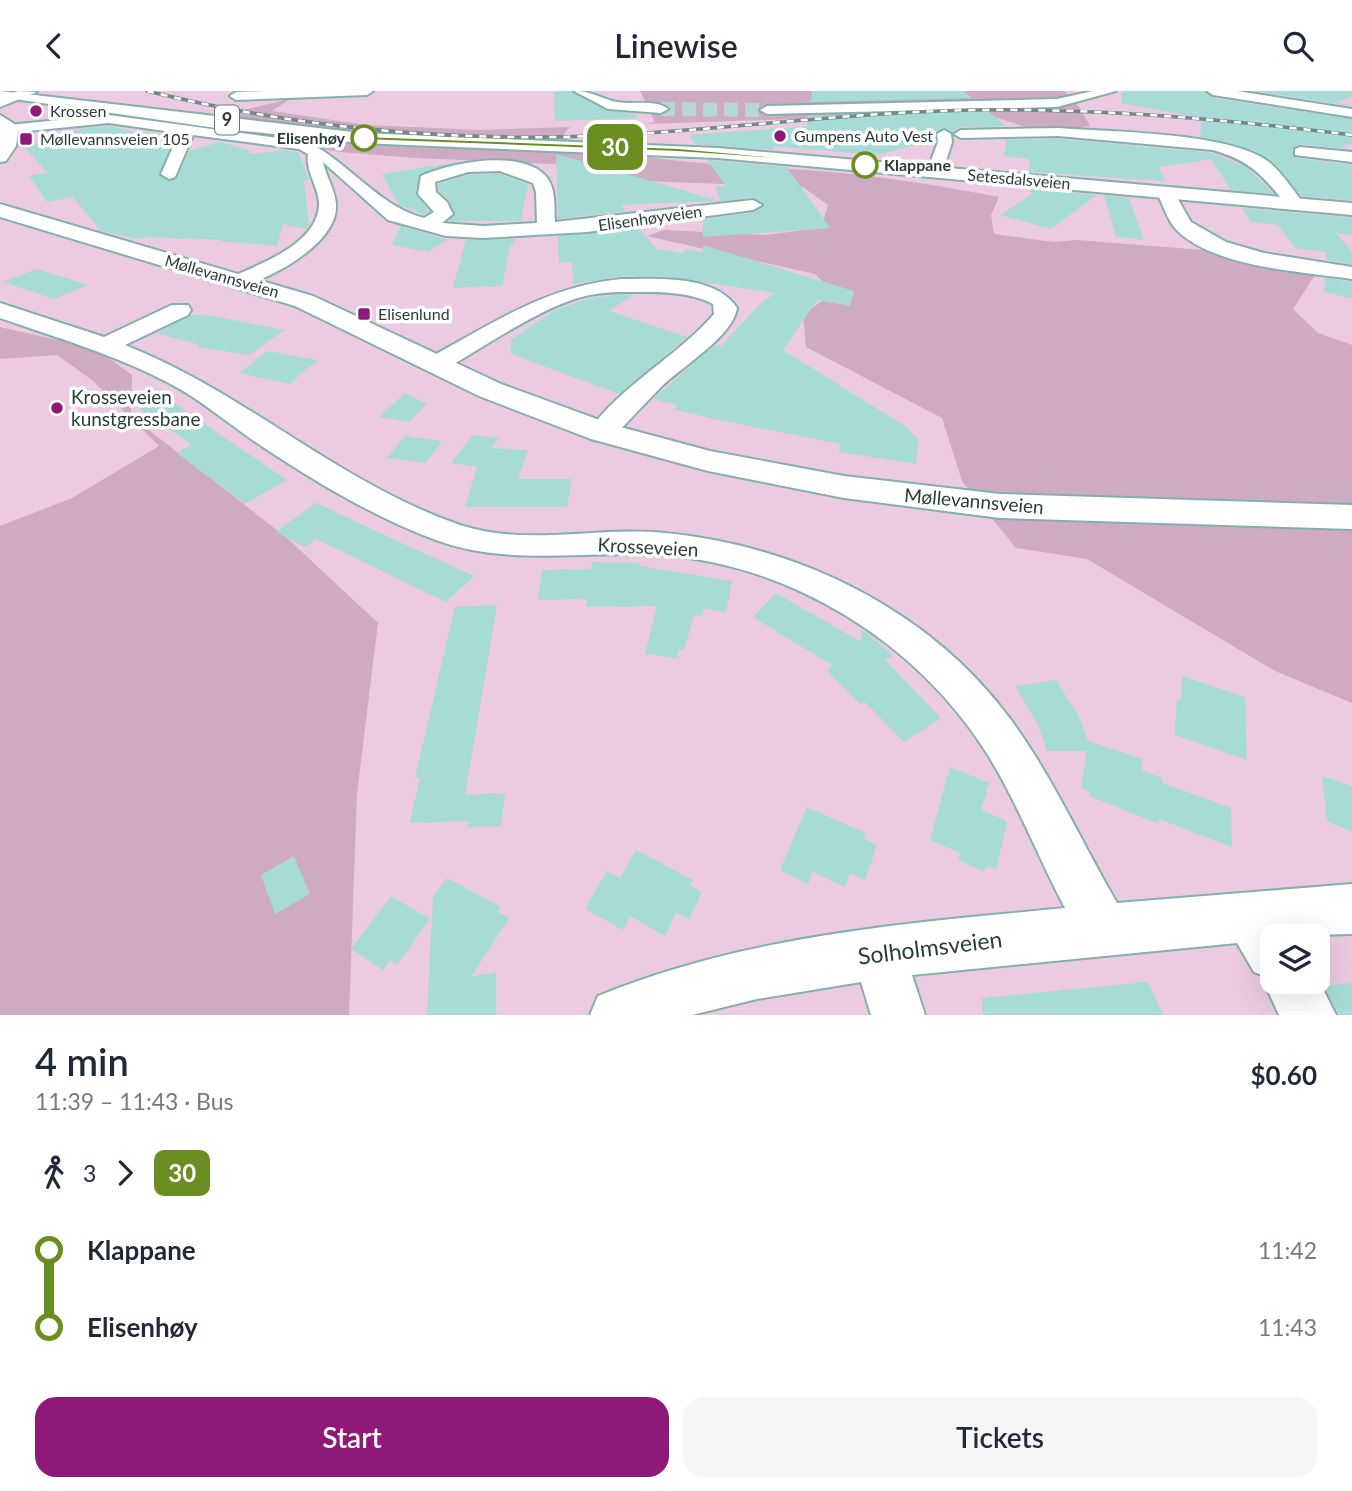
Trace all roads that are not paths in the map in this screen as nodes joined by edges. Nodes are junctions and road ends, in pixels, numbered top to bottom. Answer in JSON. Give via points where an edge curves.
{"nodes":[{"id":1,"x":368,"y":91,"type":"edge"},
{"id":2,"x":580,"y":91,"type":"edge"},
{"id":3,"x":1110,"y":91,"type":"edge"},
{"id":4,"x":1213,"y":91,"type":"edge"},
{"id":5,"x":1282,"y":91,"type":"edge"},
{"id":6,"x":12,"y":96,"type":"edge"},
{"id":7,"x":236,"y":96,"type":"dead end"},
{"id":8,"x":1352,"y":102,"type":"edge"},
{"id":9,"x":661,"y":109,"type":"tunnel mouth"},
{"id":10,"x":767,"y":110,"type":"tunnel mouth"},
{"id":11,"x":1352,"y":113,"type":"edge"},
{"id":12,"x":3,"y":126,"type":"edge"},
{"id":13,"x":189,"y":130,"type":"junction"},
{"id":14,"x":944,"y":134,"type":"dead end"},
{"id":15,"x":961,"y":134,"type":"dead end"},
{"id":16,"x":313,"y":141,"type":"junction"},
{"id":17,"x":1300,"y":152,"type":"dead end"},
{"id":18,"x":0,"y":157,"type":"edge"},
{"id":19,"x":1352,"y":157,"type":"edge"},
{"id":20,"x":935,"y":171,"type":"junction"},
{"id":21,"x":169,"y":174,"type":"dead end"},
{"id":22,"x":1166,"y":193,"type":"junction"},
{"id":23,"x":1295,"y":204,"type":"junction"},
{"id":24,"x":753,"y":205,"type":"dead end"},
{"id":25,"x":1352,"y":209,"type":"edge"},
{"id":26,"x":0,"y":211,"type":"edge"},
{"id":27,"x":425,"y":226,"type":"junction"},
{"id":28,"x":546,"y":228,"type":"junction"},
{"id":29,"x":1352,"y":272,"type":"edge"},
{"id":30,"x":241,"y":280,"type":"junction"},
{"id":31,"x":0,"y":310,"type":"edge"},
{"id":32,"x":180,"y":310,"type":"dead end"},
{"id":33,"x":104,"y":346,"type":"junction"},
{"id":34,"x":436,"y":364,"type":"junction"},
{"id":35,"x":603,"y":432,"type":"junction"},
{"id":36,"x":1352,"y":517,"type":"edge"},
{"id":37,"x":1352,"y":909,"type":"edge"},
{"id":38,"x":1301,"y":924,"type":"edge"},
{"id":39,"x":1105,"y":930,"type":"junction"},
{"id":40,"x":1260,"y":936,"type":"edge"},
{"id":41,"x":879,"y":954,"type":"junction"},
{"id":42,"x":1297,"y":994,"type":"edge"},
{"id":43,"x":617,"y":1015,"type":"edge"},
{"id":44,"x":898,"y":1015,"type":"edge"},
{"id":45,"x":1309,"y":1015,"type":"edge"}],
"edges":[{"from":1,"to":7,"type":"street"},
{"from":2,"to":9,"type":"street","via":[[613,106]]},
{"from":3,"to":10,"type":"street","via":[[1057,103]]},
{"from":4,"to":11,"type":"street"},
{"from":5,"to":8,"type":"street"},
{"from":6,"to":16,"type":"main road","name":"Setesdalsveien","number":"9"},
{"from":12,"to":13,"type":"street","via":[[101,119]]},
{"from":12,"to":18,"type":"main road","via":[[10,146]]},
{"from":13,"to":16,"type":"street"},
{"from":13,"to":21,"type":"street","via":[[179,142]]},
{"from":14,"to":20,"type":"street"},
{"from":15,"to":23,"type":"street","via":[[1058,132],[1214,146],[1264,166]]},
{"from":16,"to":20,"type":"main road","name":"Setesdalsveien","number":"9","via":[[678,150]]},
{"from":16,"to":27,"type":"street","name":"Elisenhøyveien","via":[[385,210]]},
{"from":16,"to":30,"type":"street","via":[[314,162],[329,204],[324,222],[294,251]]},
{"from":17,"to":19,"type":"street"},
{"from":20,"to":22,"type":"main road","name":"Setesdalsveien","number":"9"},
{"from":22,"to":23,"type":"main road","name":"Setesdalsveien","number":"9"},
{"from":22,"to":29,"type":"street","via":[[1178,219],[1204,239],[1248,254]]},
{"from":23,"to":25,"type":"main road","name":"Setesdalsveien","number":"9"},
{"from":24,"to":28,"type":"street","name":"Elisenhøyveien","via":[[623,223]]},
{"from":26,"to":30,"type":"main road","name":"Møllevannsveien"},
{"from":27,"to":28,"type":"street","name":"Elisenhøyveien","via":[[484,232]]},
{"from":27,"to":28,"type":"street","via":[[444,213],[427,194],[427,180],[455,170],[501,167],[523,170],[540,180]]},
{"from":30,"to":34,"type":"main road","name":"Møllevannsveien","via":[[304,301]]},
{"from":31,"to":33,"type":"street","name":"Krosseveien"},
{"from":32,"to":33,"type":"street"},
{"from":33,"to":39,"type":"street","name":"Krosseveien","via":[[181,379],[359,492],[455,535],[520,547],[628,542],[711,551],[789,571],[873,613],[935,664],[993,727]]},
{"from":34,"to":35,"type":"main road","name":"Møllevannsveien","via":[[490,390]]},
{"from":34,"to":35,"type":"street","via":[[554,299],[585,289],[655,285],[721,300],[725,315],[711,332],[655,379]]},
{"from":35,"to":36,"type":"main road","name":"Møllevannsveien","via":[[797,479],[947,501],[1109,512]]},
{"from":37,"to":38,"type":"street","name":"Solholmsveien"},
{"from":39,"to":40,"type":"street","name":"Solholmsveien"},
{"from":39,"to":41,"type":"street","name":"Solholmsveien"},
{"from":41,"to":43,"type":"street","name":"Solholmsveien","via":[[750,973],[689,988]]},
{"from":41,"to":44,"type":"street"},
{"from":42,"to":45,"type":"street"}]}
